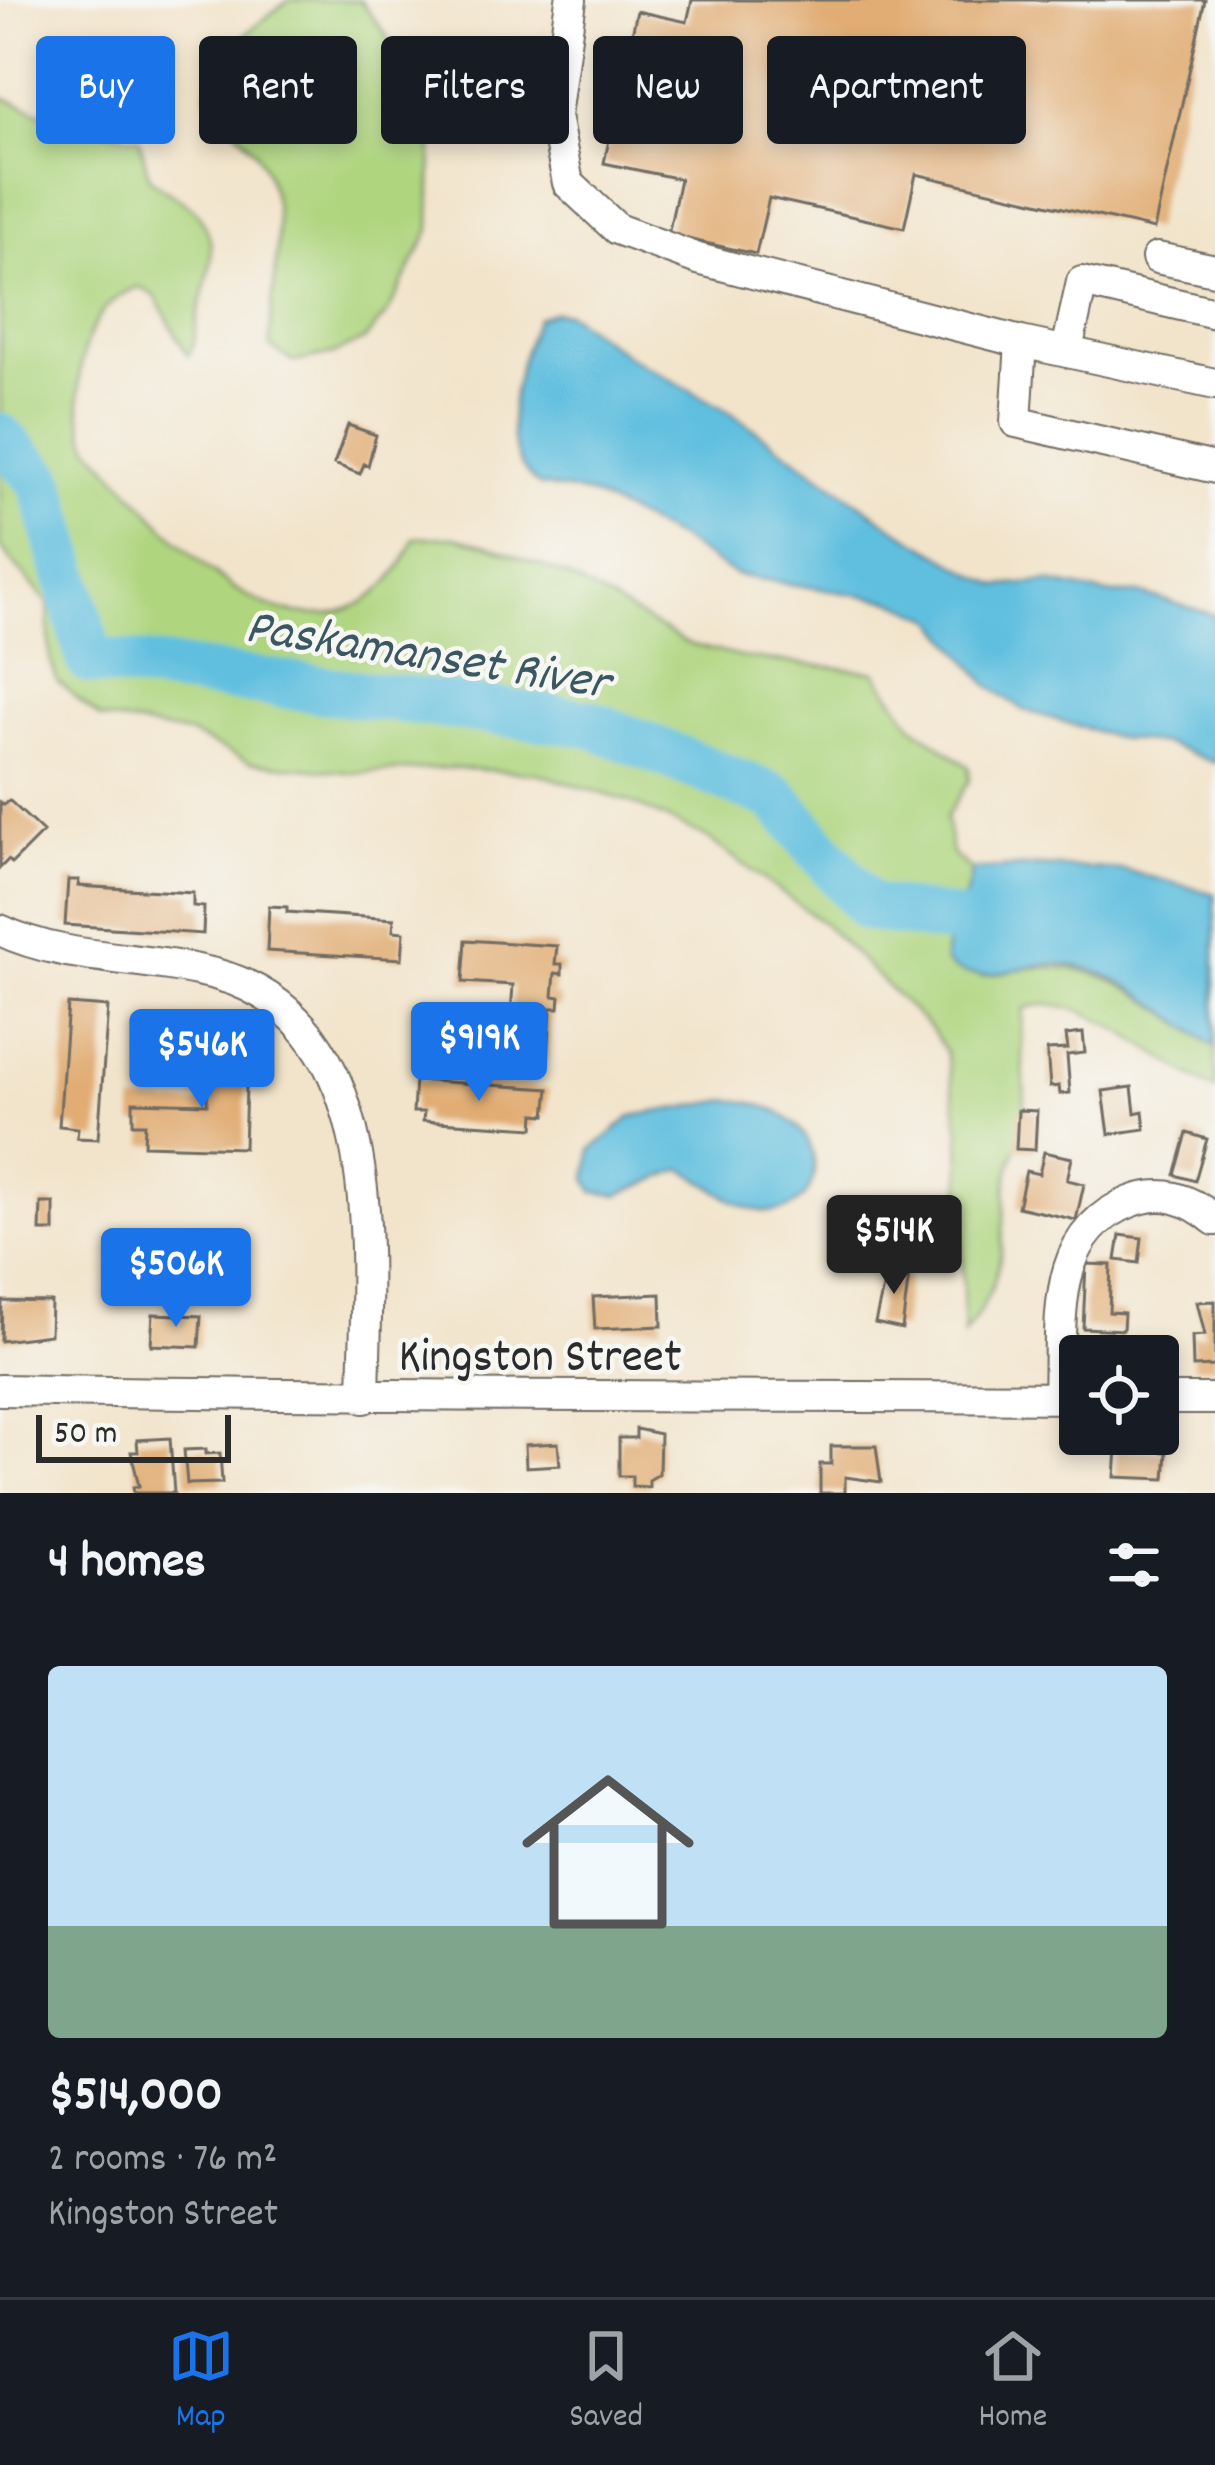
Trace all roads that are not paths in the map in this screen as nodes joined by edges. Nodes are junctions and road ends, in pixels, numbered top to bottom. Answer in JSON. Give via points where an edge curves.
{"nodes":[{"id":1,"x":571,"y":0,"type":"edge"},
{"id":2,"x":1157,"y":257,"type":"dead end"},
{"id":3,"x":1215,"y":270,"type":"edge"},
{"id":4,"x":1215,"y":313,"type":"edge"},
{"id":5,"x":1021,"y":341,"type":"junction"},
{"id":6,"x":1067,"y":350,"type":"junction"},
{"id":7,"x":1215,"y":384,"type":"edge"},
{"id":8,"x":1215,"y":468,"type":"edge"},
{"id":9,"x":0,"y":930,"type":"edge"},
{"id":10,"x":1215,"y":1220,"type":"edge"},
{"id":11,"x":1067,"y":1335,"type":"edge"},
{"id":12,"x":0,"y":1390,"type":"edge"},
{"id":13,"x":364,"y":1398,"type":"junction"},
{"id":14,"x":1059,"y":1398,"type":"edge"},
{"id":15,"x":1179,"y":1399,"type":"edge"},
{"id":16,"x":1215,"y":1399,"type":"edge"}],
"edges":[{"from":1,"to":5,"type":"street","via":[[555,116],[568,183],[617,229],[698,259]]},
{"from":2,"to":3,"type":"street"},
{"from":4,"to":6,"type":"street","via":[[1082,282]]},
{"from":5,"to":6,"type":"street"},
{"from":5,"to":8,"type":"street","via":[[1016,422]]},
{"from":6,"to":7,"type":"street"},
{"from":9,"to":13,"type":"street","via":[[47,947],[171,964],[256,989],[289,1017],[335,1080],[355,1132],[363,1182]]},
{"from":10,"to":11,"type":"street","via":[[1194,1203],[1154,1193],[1112,1209],[1082,1235],[1064,1274]]},
{"from":12,"to":13,"type":"street","name":"Kingston Street"},
{"from":13,"to":14,"type":"street","name":"Kingston Street"},
{"from":15,"to":16,"type":"street"}]}
